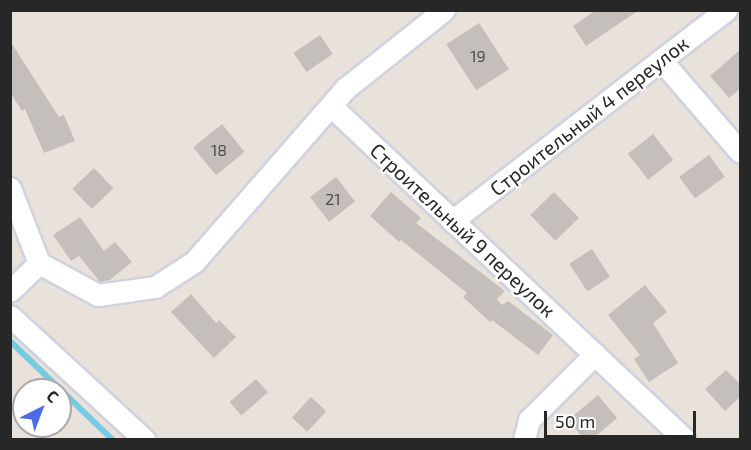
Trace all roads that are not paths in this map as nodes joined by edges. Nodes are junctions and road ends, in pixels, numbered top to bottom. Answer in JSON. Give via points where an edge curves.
{"nodes":[{"id":1,"x":444,"y":10,"type":"edge"},
{"id":2,"x":726,"y":10,"type":"edge"},
{"id":3,"x":661,"y":60,"type":"junction"},
{"id":4,"x":331,"y":106,"type":"junction"},
{"id":5,"x":741,"y":152,"type":"edge"},
{"id":6,"x":10,"y":188,"type":"edge"},
{"id":7,"x":452,"y":221,"type":"junction"},
{"id":8,"x":39,"y":263,"type":"junction"},
{"id":9,"x":10,"y":291,"type":"edge"},
{"id":10,"x":10,"y":316,"type":"edge"},
{"id":11,"x":595,"y":354,"type":"junction"},
{"id":12,"x":145,"y":440,"type":"edge"},
{"id":13,"x":524,"y":440,"type":"edge"},
{"id":14,"x":685,"y":440,"type":"edge"}],
"edges":[{"from":1,"to":4,"type":"street","via":[[346,88]]},
{"from":2,"to":3,"type":"street","name":"Строительный 4 переулок"},
{"from":3,"to":5,"type":"street"},
{"from":3,"to":7,"type":"street","name":"Строительный 4 переулок"},
{"from":4,"to":7,"type":"street","name":"Строительный 9 переулок"},
{"from":4,"to":8,"type":"street","via":[[194,262],[155,287],[98,295]]},
{"from":6,"to":8,"type":"street"},
{"from":7,"to":11,"type":"street","name":"Строительный 9 переулок"},
{"from":8,"to":9,"type":"street"},
{"from":10,"to":12,"type":"street"},
{"from":11,"to":13,"type":"street","via":[[529,420]]},
{"from":11,"to":14,"type":"street","name":"Строительный 9 переулок"}]}
